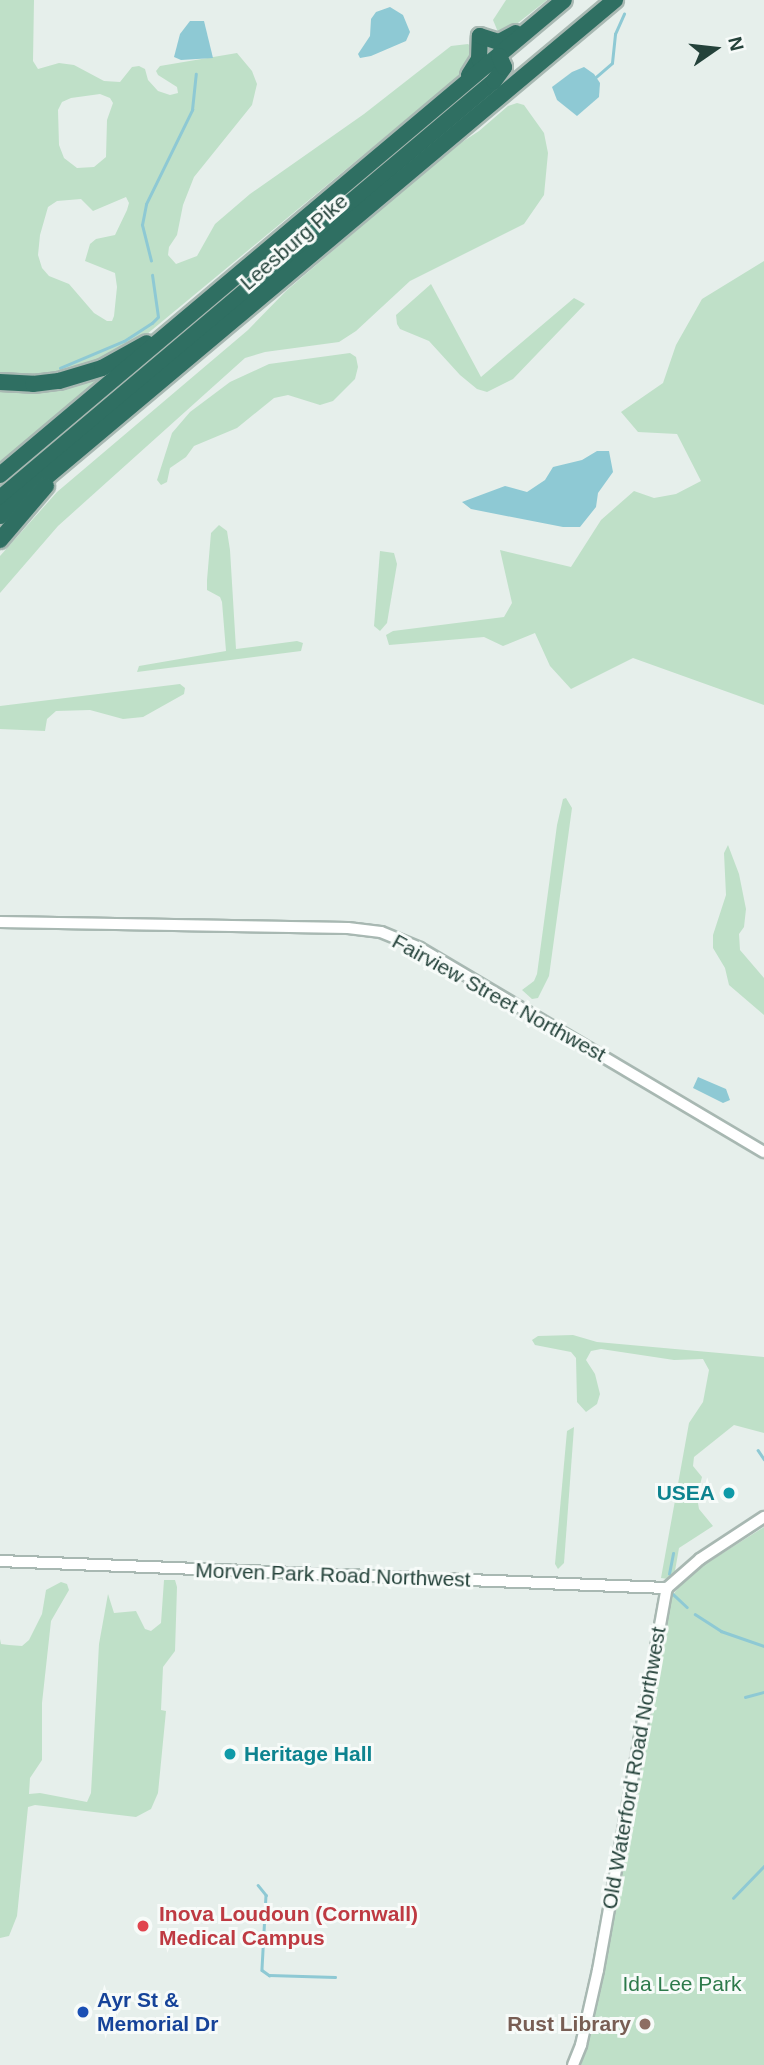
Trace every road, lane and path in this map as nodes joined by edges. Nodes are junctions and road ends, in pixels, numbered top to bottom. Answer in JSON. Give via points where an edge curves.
{"nodes":[{"id":1,"x":615,"y":0,"type":"edge"},
{"id":2,"x":559,"y":4,"type":"edge"},
{"id":3,"x":499,"y":56,"type":"junction"},
{"id":4,"x":452,"y":96,"type":"junction"},
{"id":5,"x":265,"y":253,"type":"junction"},
{"id":6,"x":0,"y":382,"type":"edge"},
{"id":7,"x":58,"y":466,"type":"junction"},
{"id":8,"x":0,"y":475,"type":"edge"},
{"id":9,"x":0,"y":498,"type":"edge"},
{"id":10,"x":0,"y":516,"type":"edge"},
{"id":11,"x":0,"y":540,"type":"edge"},
{"id":12,"x":0,"y":922,"type":"edge"},
{"id":13,"x":764,"y":1152,"type":"edge"},
{"id":14,"x":764,"y":1517,"type":"edge"},
{"id":15,"x":0,"y":1561,"type":"edge"},
{"id":16,"x":667,"y":1588,"type":"junction"},
{"id":17,"x":573,"y":2065,"type":"edge"}],
"edges":[{"from":1,"to":7,"type":"highway","name":"Leesburg Pike"},
{"from":2,"to":3,"type":"highway","name":"Leesburg Pike"},
{"from":2,"to":4,"type":"highway","via":[[504,41],[480,36],[479,59]]},
{"from":3,"to":4,"type":"highway","name":"Leesburg Pike"},
{"from":3,"to":9,"type":"highway","via":[[504,67],[494,81]]},
{"from":4,"to":5,"type":"highway","name":"Leesburg Pike"},
{"from":5,"to":6,"type":"highway","via":[[156,337],[102,368],[33,384]]},
{"from":5,"to":8,"type":"highway","name":"Leesburg Pike"},
{"from":7,"to":10,"type":"highway","name":"Leesburg Pike"},
{"from":7,"to":11,"type":"highway","via":[[44,491]]},
{"from":12,"to":13,"type":"street","name":"Fairview Street Northwest","via":[[381,932],[420,948]]},
{"from":14,"to":16,"type":"street","via":[[700,1559]]},
{"from":15,"to":16,"type":"street","name":"Morven Park Road Northwest"},
{"from":16,"to":17,"type":"street","name":"Old Waterford Road Northwest","via":[[597,1970]]}]}
